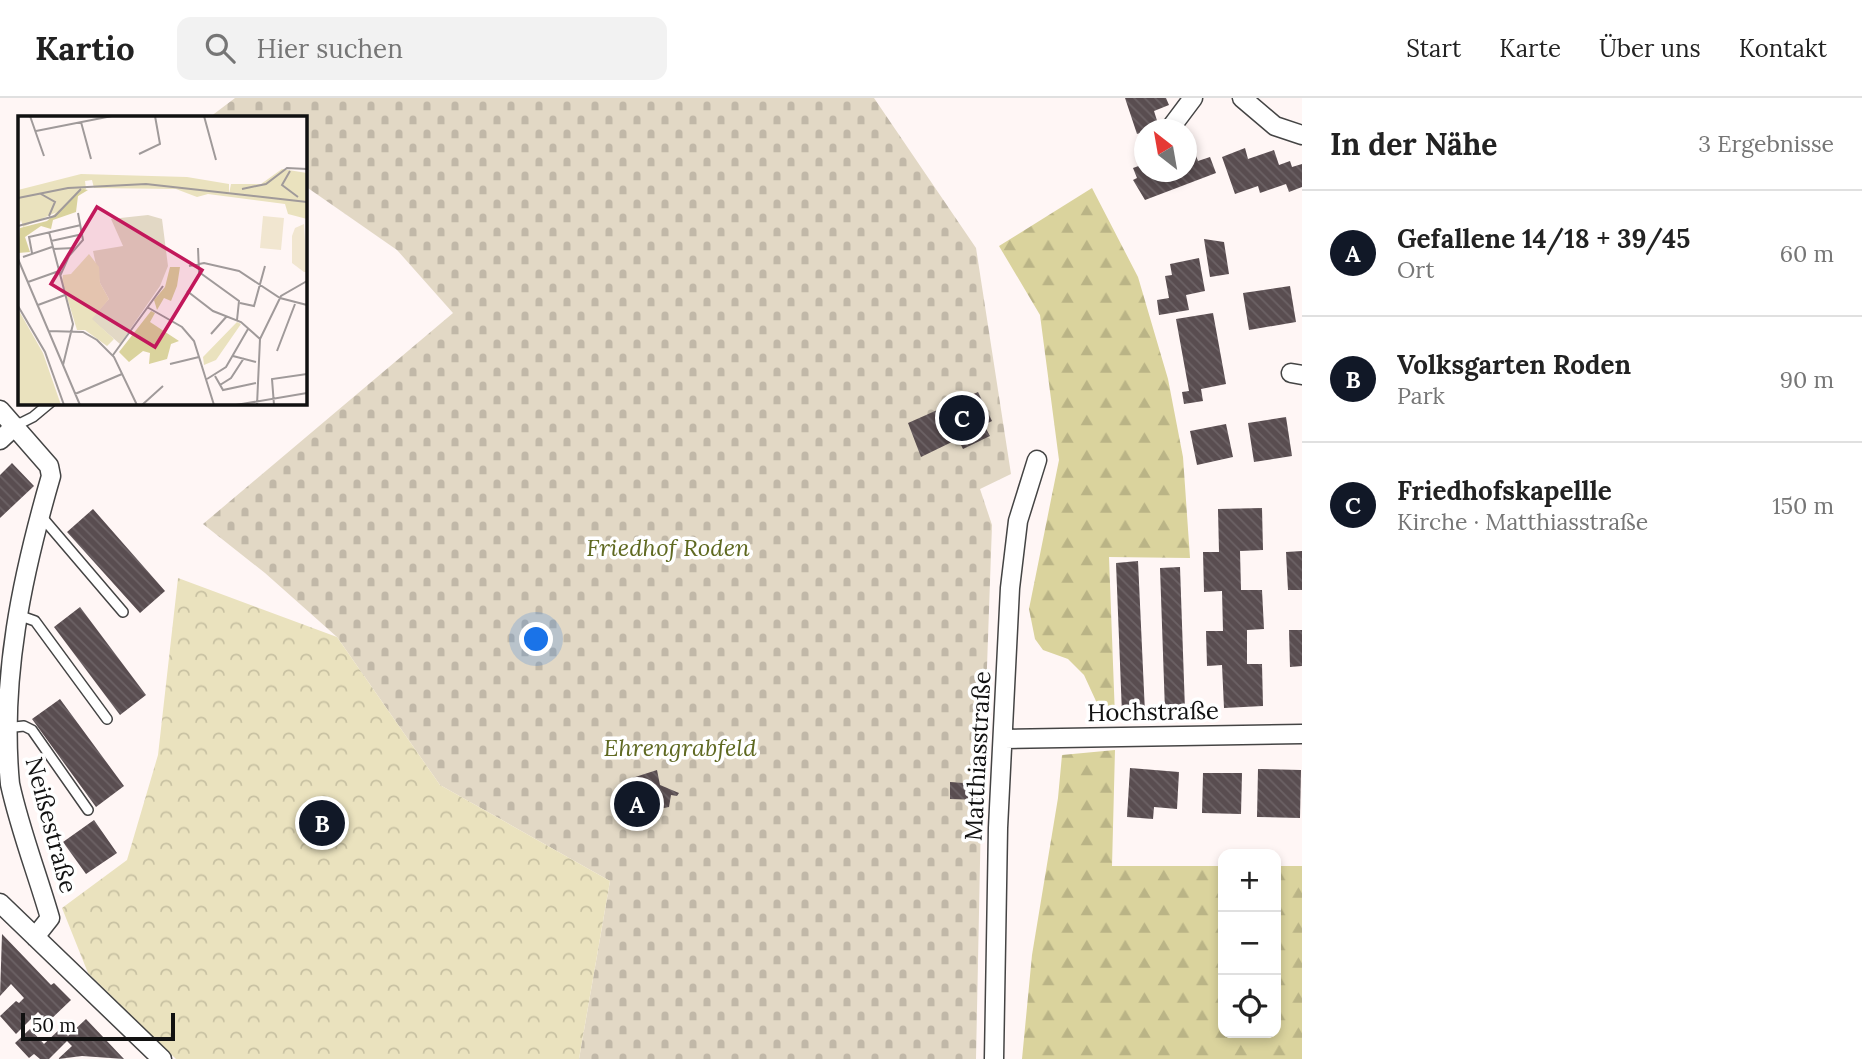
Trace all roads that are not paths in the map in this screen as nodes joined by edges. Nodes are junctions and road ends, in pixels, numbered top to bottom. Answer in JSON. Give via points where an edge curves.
{"nodes":[{"id":1,"x":1193,"y":98,"type":"edge"},
{"id":2,"x":1242,"y":98,"type":"edge"},
{"id":3,"x":1177,"y":119,"type":"edge"},
{"id":4,"x":1302,"y":135,"type":"edge"},
{"id":5,"x":49,"y":404,"type":"edge"},
{"id":6,"x":0,"y":410,"type":"edge"},
{"id":7,"x":15,"y":426,"type":"junction"},
{"id":8,"x":0,"y":440,"type":"edge"},
{"id":9,"x":1037,"y":460,"type":"dead end"},
{"id":10,"x":40,"y":515,"type":"junction"},
{"id":11,"x":9,"y":604,"type":"edge"},
{"id":12,"x":123,"y":612,"type":"dead end"},
{"id":13,"x":107,"y":719,"type":"dead end"},
{"id":14,"x":4,"y":729,"type":"junction"},
{"id":15,"x":1302,"y":734,"type":"edge"},
{"id":16,"x":1005,"y":739,"type":"junction"},
{"id":17,"x":88,"y":810,"type":"dead end"},
{"id":18,"x":0,"y":904,"type":"edge"},
{"id":19,"x":35,"y":937,"type":"junction"},
{"id":20,"x":162,"y":1059,"type":"edge"},
{"id":21,"x":994,"y":1059,"type":"edge"}],
"edges":[{"from":1,"to":3,"type":"street"},
{"from":2,"to":4,"type":"street","via":[[1275,126]]},
{"from":5,"to":7,"type":"lane"},
{"from":6,"to":7,"type":"street","name":"Neißestraße"},
{"from":7,"to":8,"type":"street"},
{"from":7,"to":10,"type":"street","name":"Neißestraße","via":[[49,466],[51,476]]},
{"from":9,"to":16,"type":"street","name":"Matthiasstraße","via":[[1025,492],[1015,548]]},
{"from":10,"to":11,"type":"street","name":"Neißestraße"},
{"from":10,"to":12,"type":"lane"},
{"from":11,"to":13,"type":"lane","via":[[35,621]]},
{"from":11,"to":14,"type":"street","name":"Neißestraße"},
{"from":14,"to":17,"type":"lane","via":[[24,726],[32,730]]},
{"from":14,"to":19,"type":"street","name":"Neißestraße","via":[[10,782],[50,918]]},
{"from":15,"to":16,"type":"street","name":"Hochstraße"},
{"from":16,"to":21,"type":"street","name":"Matthiasstraße","via":[[998,828]]},
{"from":18,"to":19,"type":"street"},
{"from":19,"to":20,"type":"street"}]}
